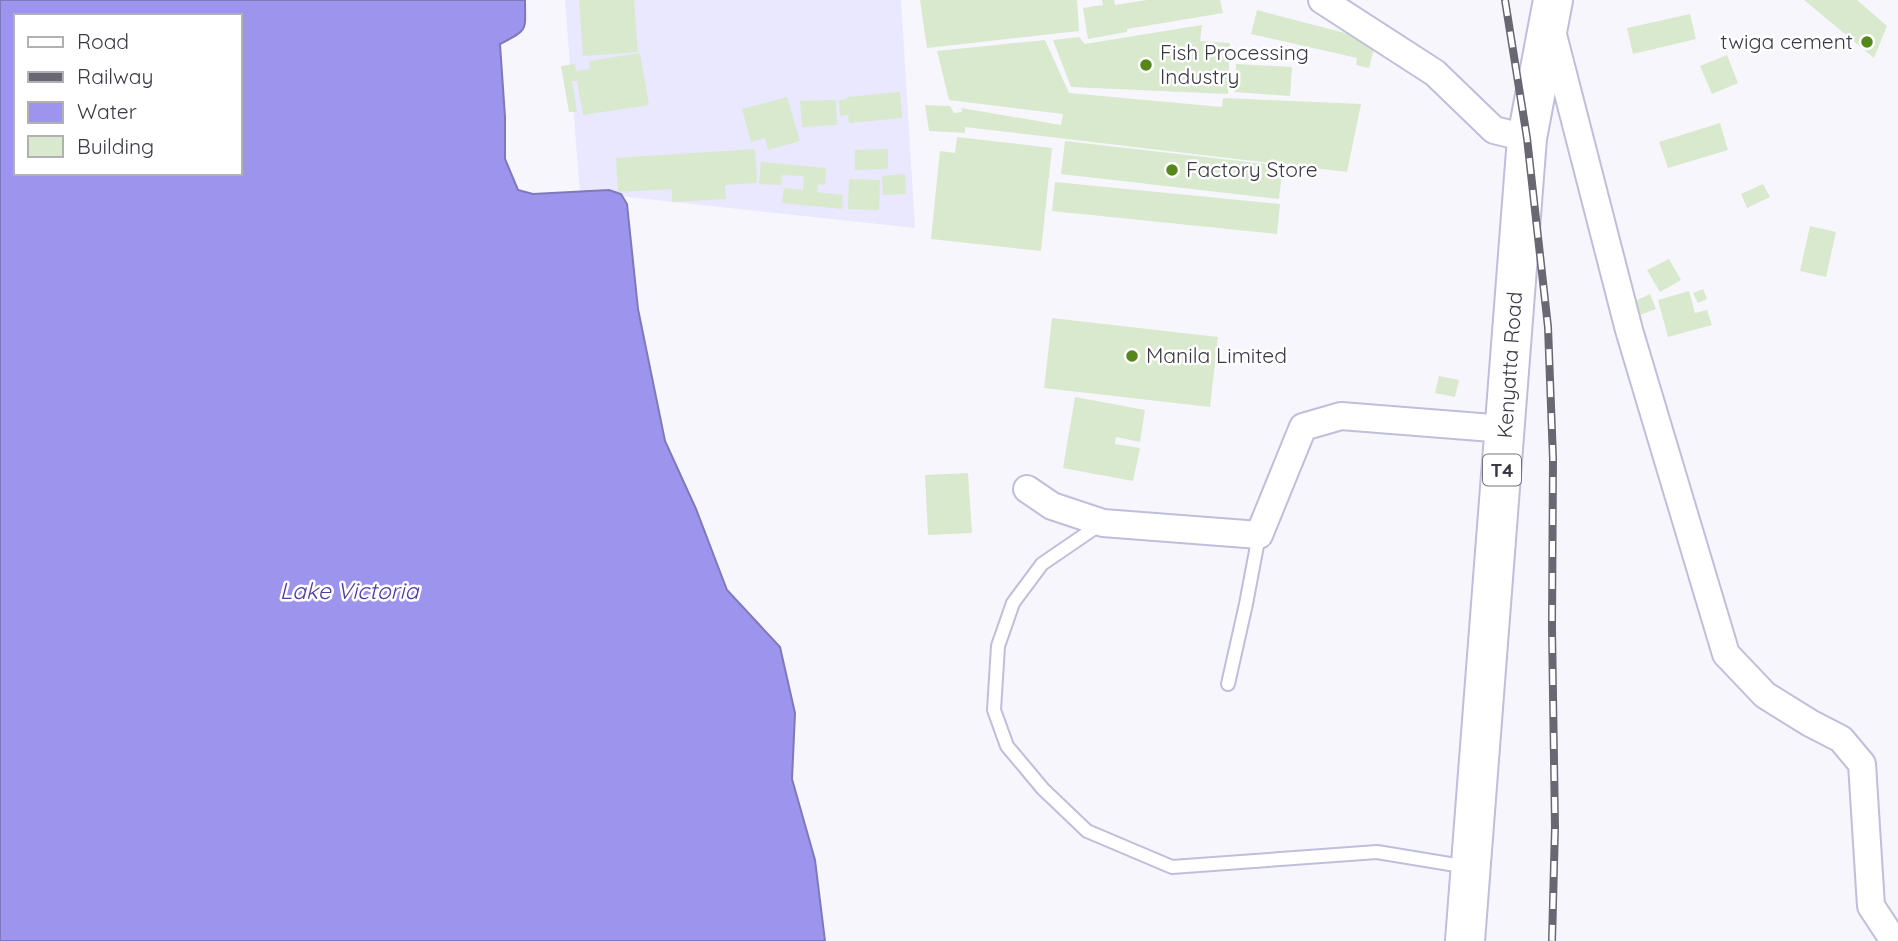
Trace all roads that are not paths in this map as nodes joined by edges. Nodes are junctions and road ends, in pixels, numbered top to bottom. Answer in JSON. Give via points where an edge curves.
{"nodes":[{"id":1,"x":1322,"y":0,"type":"edge"},
{"id":2,"x":1551,"y":11,"type":"edge"},
{"id":3,"x":1527,"y":138,"type":"junction"},
{"id":4,"x":1505,"y":429,"type":"junction"},
{"id":5,"x":1027,"y":489,"type":"dead end"},
{"id":6,"x":1103,"y":523,"type":"junction"},
{"id":7,"x":1259,"y":535,"type":"junction"},
{"id":8,"x":1228,"y":684,"type":"dead end"},
{"id":9,"x":1471,"y":867,"type":"junction"},
{"id":10,"x":1465,"y":941,"type":"edge"},
{"id":11,"x":1894,"y":941,"type":"edge"}],
"edges":[{"from":1,"to":3,"type":"street","via":[[1435,73],[1494,130]]},
{"from":2,"to":3,"type":"highway","name":"Kenyatta Road","number":"T4"},
{"from":2,"to":11,"type":"street","via":[[1629,330],[1726,654],[1765,695],[1842,739],[1862,764],[1871,906]]},
{"from":3,"to":4,"type":"highway","name":"Kenyatta Road","number":"T4"},
{"from":4,"to":7,"type":"street","via":[[1341,415],[1303,427]]},
{"from":4,"to":9,"type":"highway","name":"Kenyatta Road","number":"T4"},
{"from":5,"to":6,"type":"street","via":[[1052,506]]},
{"from":6,"to":7,"type":"street"},
{"from":6,"to":9,"type":"lane","via":[[1042,564],[1013,603],[998,646],[994,710],[1007,746],[1087,831],[1172,867],[1377,852]]},
{"from":7,"to":8,"type":"lane"},
{"from":9,"to":10,"type":"highway","name":"Kenyatta Road","number":"T4"}]}
